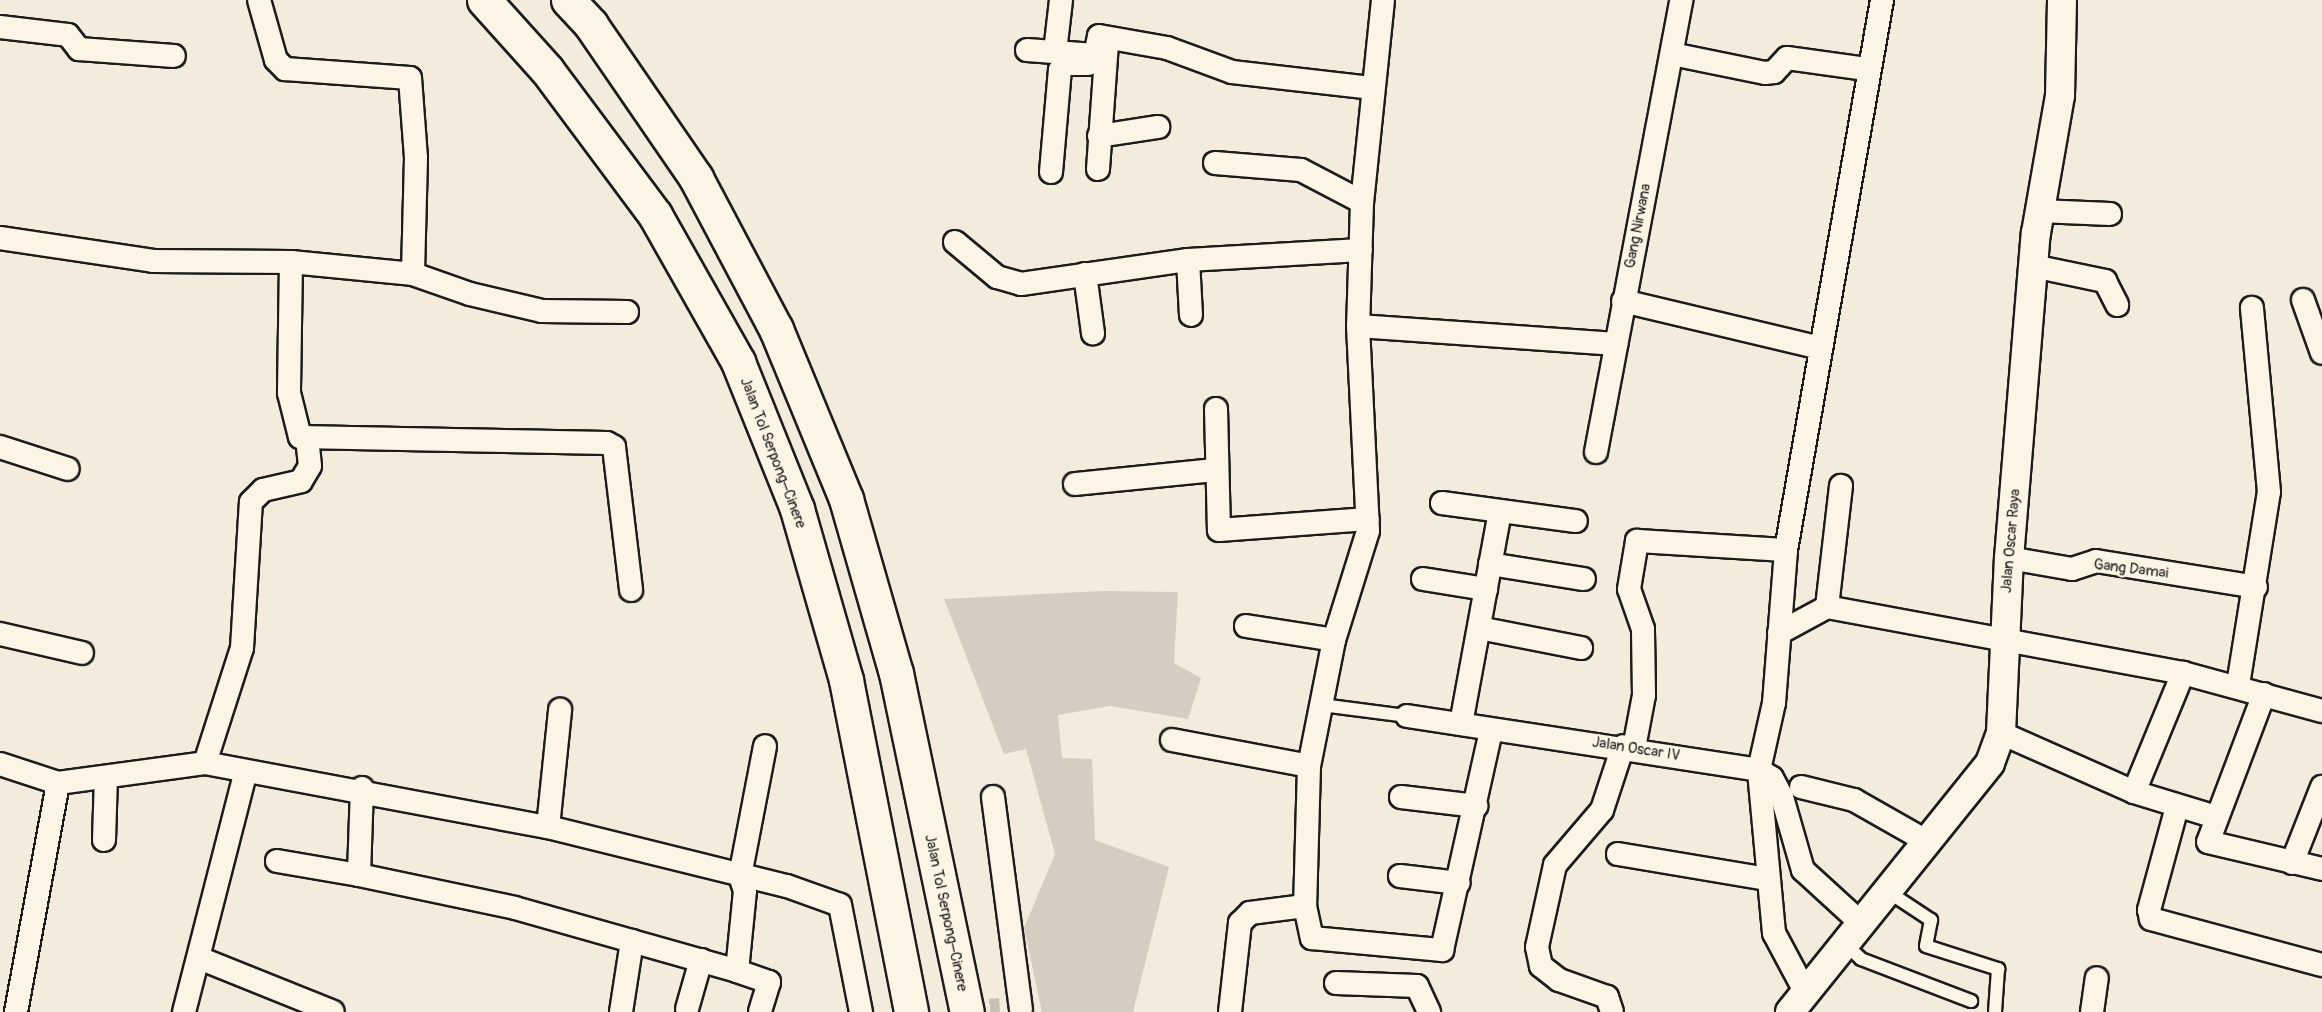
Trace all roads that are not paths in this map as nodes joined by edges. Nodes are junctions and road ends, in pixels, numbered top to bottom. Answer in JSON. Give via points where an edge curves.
{"nodes":[{"id":1,"x":259,"y":0,"type":"edge"},
{"id":2,"x":484,"y":0,"type":"edge"},
{"id":3,"x":568,"y":0,"type":"edge"},
{"id":4,"x":1061,"y":0,"type":"edge"},
{"id":5,"x":1383,"y":0,"type":"edge"},
{"id":6,"x":1681,"y":0,"type":"edge"},
{"id":7,"x":1882,"y":0,"type":"edge"},
{"id":8,"x":2062,"y":0,"type":"edge"},
{"id":9,"x":0,"y":27,"type":"edge"},
{"id":10,"x":1113,"y":40,"type":"junction"},
{"id":11,"x":1027,"y":50,"type":"dead end"},
{"id":12,"x":1055,"y":52,"type":"junction"},
{"id":13,"x":1672,"y":54,"type":"junction"},
{"id":14,"x":174,"y":56,"type":"dead end"},
{"id":15,"x":1105,"y":66,"type":"junction"},
{"id":16,"x":1866,"y":69,"type":"junction"},
{"id":17,"x":1373,"y":88,"type":"junction"},
{"id":18,"x":1158,"y":127,"type":"dead end"},
{"id":19,"x":1099,"y":136,"type":"junction"},
{"id":20,"x":1215,"y":163,"type":"dead end"},
{"id":21,"x":1098,"y":169,"type":"dead end"},
{"id":22,"x":1051,"y":172,"type":"dead end"},
{"id":23,"x":1362,"y":202,"type":"junction"},
{"id":24,"x":2039,"y":212,"type":"junction"},
{"id":25,"x":2110,"y":214,"type":"dead end"},
{"id":26,"x":0,"y":238,"type":"edge"},
{"id":27,"x":955,"y":242,"type":"dead end"},
{"id":28,"x":1361,"y":250,"type":"junction"},
{"id":29,"x":1188,"y":260,"type":"junction"},
{"id":30,"x":291,"y":261,"type":"junction"},
{"id":31,"x":2033,"y":266,"type":"junction"},
{"id":32,"x":413,"y":273,"type":"junction"},
{"id":33,"x":1085,"y":274,"type":"junction"},
{"id":34,"x":2302,"y":300,"type":"dead end"},
{"id":35,"x":1623,"y":301,"type":"junction"},
{"id":36,"x":2117,"y":305,"type":"dead end"},
{"id":37,"x":2253,"y":308,"type":"dead end"},
{"id":38,"x":627,"y":312,"type":"dead end"},
{"id":39,"x":1191,"y":315,"type":"dead end"},
{"id":40,"x":1358,"y":326,"type":"junction"},
{"id":41,"x":1093,"y":333,"type":"dead end"},
{"id":42,"x":1616,"y":344,"type":"junction"},
{"id":43,"x":1820,"y":348,"type":"junction"},
{"id":44,"x":2322,"y":354,"type":"edge"},
{"id":45,"x":1216,"y":409,"type":"dead end"},
{"id":46,"x":307,"y":437,"type":"junction"},
{"id":47,"x":0,"y":447,"type":"edge"},
{"id":48,"x":1596,"y":452,"type":"dead end"},
{"id":49,"x":68,"y":469,"type":"dead end"},
{"id":50,"x":1216,"y":470,"type":"junction"},
{"id":51,"x":1075,"y":484,"type":"dead end"},
{"id":52,"x":1840,"y":486,"type":"dead end"},
{"id":53,"x":1442,"y":503,"type":"dead end"},
{"id":54,"x":1500,"y":512,"type":"junction"},
{"id":55,"x":1368,"y":519,"type":"junction"},
{"id":56,"x":1576,"y":521,"type":"dead end"},
{"id":57,"x":1786,"y":550,"type":"junction"},
{"id":58,"x":2008,"y":558,"type":"junction"},
{"id":59,"x":1490,"y":564,"type":"junction"},
{"id":60,"x":1423,"y":579,"type":"dead end"},
{"id":61,"x":1584,"y":579,"type":"dead end"},
{"id":62,"x":2256,"y":587,"type":"junction"},
{"id":63,"x":1485,"y":589,"type":"junction"},
{"id":64,"x":631,"y":590,"type":"dead end"},
{"id":65,"x":1827,"y":607,"type":"junction"},
{"id":66,"x":1246,"y":626,"type":"dead end"},
{"id":67,"x":1479,"y":628,"type":"junction"},
{"id":68,"x":1779,"y":633,"type":"junction"},
{"id":69,"x":0,"y":634,"type":"edge"},
{"id":70,"x":1334,"y":640,"type":"junction"},
{"id":71,"x":2002,"y":640,"type":"junction"},
{"id":72,"x":1581,"y":648,"type":"dead end"},
{"id":73,"x":82,"y":653,"type":"dead end"},
{"id":74,"x":2183,"y":673,"type":"junction"},
{"id":75,"x":2238,"y":685,"type":"junction"},
{"id":76,"x":2264,"y":694,"type":"junction"},
{"id":77,"x":1322,"y":705,"type":"junction"},
{"id":78,"x":560,"y":710,"type":"dead end"},
{"id":79,"x":2322,"y":711,"type":"edge"},
{"id":80,"x":1407,"y":716,"type":"joint"},
{"id":81,"x":1461,"y":724,"type":"junction"},
{"id":82,"x":1491,"y":730,"type":"junction"},
{"id":83,"x":2001,"y":733,"type":"junction"},
{"id":84,"x":1172,"y":740,"type":"dead end"},
{"id":85,"x":765,"y":746,"type":"dead end"},
{"id":86,"x":1628,"y":747,"type":"junction"},
{"id":87,"x":205,"y":763,"type":"junction"},
{"id":88,"x":0,"y":764,"type":"edge"},
{"id":89,"x":1309,"y":766,"type":"junction"},
{"id":90,"x":1759,"y":770,"type":"junction"},
{"id":91,"x":245,"y":774,"type":"junction"},
{"id":92,"x":106,"y":778,"type":"junction"},
{"id":93,"x":58,"y":783,"type":"junction"},
{"id":94,"x":1801,"y":787,"type":"dead end"},
{"id":95,"x":2322,"y":787,"type":"edge"},
{"id":96,"x":362,"y":788,"type":"junction"},
{"id":97,"x":2134,"y":792,"type":"junction"},
{"id":98,"x":993,"y":796,"type":"dead end"},
{"id":99,"x":1401,"y":796,"type":"dead end"},
{"id":100,"x":1476,"y":806,"type":"junction"},
{"id":101,"x":2177,"y":807,"type":"junction"},
{"id":102,"x":2216,"y":817,"type":"junction"},
{"id":103,"x":548,"y":827,"type":"junction"},
{"id":104,"x":2170,"y":835,"type":"junction"},
{"id":105,"x":104,"y":840,"type":"dead end"},
{"id":106,"x":1928,"y":842,"type":"junction"},
{"id":107,"x":2208,"y":842,"type":"junction"},
{"id":108,"x":1618,"y":854,"type":"dead end"},
{"id":109,"x":277,"y":861,"type":"dead end"},
{"id":110,"x":2292,"y":863,"type":"junction"},
{"id":111,"x":2322,"y":869,"type":"edge"},
{"id":112,"x":359,"y":875,"type":"junction"},
{"id":113,"x":740,"y":876,"type":"junction"},
{"id":114,"x":1400,"y":876,"type":"dead end"},
{"id":115,"x":1768,"y":879,"type":"junction"},
{"id":116,"x":1459,"y":883,"type":"junction"},
{"id":117,"x":1887,"y":891,"type":"junction"},
{"id":118,"x":1305,"y":906,"type":"junction"},
{"id":119,"x":1853,"y":933,"type":"junction"},
{"id":120,"x":632,"y":941,"type":"junction"},
{"id":121,"x":199,"y":958,"type":"junction"},
{"id":122,"x":701,"y":960,"type":"junction"},
{"id":123,"x":2322,"y":965,"type":"edge"},
{"id":124,"x":737,"y":971,"type":"junction"},
{"id":125,"x":2097,"y":978,"type":"dead end"},
{"id":126,"x":1336,"y":983,"type":"dead end"},
{"id":127,"x":1971,"y":1000,"type":"dead end"},
{"id":128,"x":1798,"y":1002,"type":"edge"},
{"id":129,"x":687,"y":1009,"type":"dead end"},
{"id":130,"x":1017,"y":1010,"type":"edge"},
{"id":131,"x":16,"y":1012,"type":"edge"},
{"id":132,"x":184,"y":1012,"type":"edge"},
{"id":133,"x":333,"y":1012,"type":"edge"},
{"id":134,"x":621,"y":1012,"type":"edge"},
{"id":135,"x":760,"y":1012,"type":"edge"},
{"id":136,"x":861,"y":1012,"type":"edge"},
{"id":137,"x":911,"y":1012,"type":"edge"},
{"id":138,"x":967,"y":1012,"type":"edge"},
{"id":139,"x":1230,"y":1012,"type":"edge"},
{"id":140,"x":1429,"y":1012,"type":"edge"},
{"id":141,"x":1612,"y":1012,"type":"edge"},
{"id":142,"x":1995,"y":1012,"type":"edge"},
{"id":143,"x":2092,"y":1012,"type":"edge"}],
"edges":[{"from":1,"to":32,"type":"street","via":[[276,60],[285,69],[410,78],[416,158]]},
{"from":2,"to":137,"type":"highway","name":"Jalan Tol Serpong–Cinere","via":[[546,70],[655,215],[738,362],[797,509],[846,680]]},
{"from":3,"to":138,"type":"highway","name":"Jalan Tol Serpong–Cinere","via":[[591,25],[696,178],[776,329],[846,499],[896,674]]},
{"from":4,"to":12,"type":"street"},
{"from":5,"to":17,"type":"street"},
{"from":6,"to":13,"type":"street","name":"Gang Nirwana"},
{"from":7,"to":16,"type":"street"},
{"from":8,"to":24,"type":"street","name":"Jalan Oscar Raya","via":[[2060,96]]},
{"from":9,"to":14,"type":"street","via":[[68,35],[79,49]]},
{"from":10,"to":12,"type":"street","via":[[1097,36],[1095,56]]},
{"from":10,"to":15,"type":"street","via":[[1107,44]]},
{"from":10,"to":17,"type":"street","via":[[1167,48],[1232,72]]},
{"from":11,"to":12,"type":"street"},
{"from":13,"to":16,"type":"street","via":[[1765,74],[1774,72],[1787,58]]},
{"from":13,"to":35,"type":"street","name":"Gang Nirwana"},
{"from":15,"to":19,"type":"street"},
{"from":15,"to":22,"type":"street","via":[[1061,67]]},
{"from":16,"to":43,"type":"street"},
{"from":17,"to":23,"type":"street"},
{"from":18,"to":19,"type":"street"},
{"from":19,"to":21,"type":"street"},
{"from":20,"to":23,"type":"street","via":[[1301,170]]},
{"from":23,"to":28,"type":"street"},
{"from":24,"to":25,"type":"street"},
{"from":24,"to":31,"type":"street","name":"Jalan Oscar Raya"},
{"from":26,"to":30,"type":"street","via":[[174,263]]},
{"from":27,"to":33,"type":"street","via":[[984,268],[1010,282]]},
{"from":28,"to":29,"type":"street"},
{"from":28,"to":40,"type":"street"},
{"from":29,"to":33,"type":"street"},
{"from":29,"to":39,"type":"street"},
{"from":30,"to":32,"type":"street"},
{"from":30,"to":46,"type":"street","via":[[291,418],[295,432]]},
{"from":31,"to":36,"type":"street","via":[[2104,281]]},
{"from":31,"to":58,"type":"street","name":"Jalan Oscar Raya"},
{"from":32,"to":38,"type":"street","via":[[470,294],[542,311]]},
{"from":33,"to":41,"type":"street"},
{"from":34,"to":44,"type":"street"},
{"from":35,"to":42,"type":"street","name":"Gang Nirwana"},
{"from":35,"to":43,"type":"street"},
{"from":37,"to":62,"type":"street","via":[[2269,492]]},
{"from":40,"to":42,"type":"street"},
{"from":40,"to":55,"type":"street"},
{"from":42,"to":48,"type":"street","name":"Gang Nirwana"},
{"from":43,"to":57,"type":"street"},
{"from":45,"to":50,"type":"street"},
{"from":46,"to":64,"type":"street","via":[[607,443],[614,447]]},
{"from":46,"to":87,"type":"street","via":[[309,466],[301,481],[263,490],[251,502],[242,648]]},
{"from":47,"to":49,"type":"street"},
{"from":50,"to":51,"type":"street"},
{"from":50,"to":55,"type":"street","via":[[1217,527],[1224,533]]},
{"from":52,"to":65,"type":"street"},
{"from":53,"to":54,"type":"street"},
{"from":54,"to":56,"type":"street"},
{"from":54,"to":59,"type":"street"},
{"from":55,"to":70,"type":"street"},
{"from":57,"to":68,"type":"street"},
{"from":57,"to":86,"type":"street","via":[[1636,541],[1629,589],[1643,629],[1644,695]]},
{"from":58,"to":62,"type":"street","name":"Gang Damai","via":[[2072,569],[2096,561]]},
{"from":58,"to":71,"type":"street","name":"Jalan Oscar Raya"},
{"from":59,"to":61,"type":"street"},
{"from":59,"to":63,"type":"street"},
{"from":60,"to":63,"type":"street"},
{"from":62,"to":75,"type":"street"},
{"from":63,"to":67,"type":"street"},
{"from":65,"to":68,"type":"street"},
{"from":65,"to":71,"type":"street"},
{"from":66,"to":70,"type":"street"},
{"from":67,"to":72,"type":"street"},
{"from":67,"to":81,"type":"street"},
{"from":68,"to":90,"type":"street","via":[[1774,703]]},
{"from":69,"to":73,"type":"street"},
{"from":70,"to":77,"type":"street"},
{"from":71,"to":74,"type":"street"},
{"from":71,"to":83,"type":"street","name":"Jalan Oscar Raya"},
{"from":74,"to":75,"type":"street"},
{"from":74,"to":97,"type":"street"},
{"from":75,"to":76,"type":"street"},
{"from":76,"to":79,"type":"street"},
{"from":76,"to":102,"type":"street"},
{"from":77,"to":80,"type":"lane","name":"Jalan Oscar IV"},
{"from":77,"to":89,"type":"street"},
{"from":78,"to":103,"type":"street"},
{"from":80,"to":81,"type":"street","name":"Jalan Oscar IV"},
{"from":81,"to":82,"type":"street","name":"Jalan Oscar IV"},
{"from":82,"to":86,"type":"street","name":"Jalan Oscar IV"},
{"from":82,"to":100,"type":"street"},
{"from":83,"to":97,"type":"street"},
{"from":83,"to":106,"type":"street","name":"Jalan Oscar Raya","via":[[1990,763]]},
{"from":84,"to":89,"type":"street"},
{"from":85,"to":113,"type":"street"},
{"from":86,"to":90,"type":"street","name":"Jalan Oscar IV"},
{"from":86,"to":141,"type":"street","via":[[1602,810],[1555,865],[1537,947],[1541,966],[1559,980],[1610,999]]},
{"from":87,"to":91,"type":"street"},
{"from":87,"to":92,"type":"street"},
{"from":88,"to":93,"type":"street"},
{"from":89,"to":118,"type":"street"},
{"from":90,"to":115,"type":"street"},
{"from":90,"to":119,"type":"street","via":[[1772,778],[1782,797],[1803,870]]},
{"from":91,"to":96,"type":"street"},
{"from":91,"to":121,"type":"street"},
{"from":92,"to":93,"type":"street"},
{"from":92,"to":105,"type":"street"},
{"from":93,"to":131,"type":"street"},
{"from":94,"to":106,"type":"street","via":[[1854,800]]},
{"from":95,"to":110,"type":"street"},
{"from":96,"to":103,"type":"street"},
{"from":96,"to":112,"type":"street"},
{"from":97,"to":101,"type":"street"},
{"from":98,"to":130,"type":"street"},
{"from":99,"to":100,"type":"street"},
{"from":100,"to":116,"type":"street"},
{"from":101,"to":102,"type":"street"},
{"from":101,"to":104,"type":"street"},
{"from":102,"to":107,"type":"street"},
{"from":103,"to":113,"type":"street"},
{"from":104,"to":107,"type":"street"},
{"from":104,"to":123,"type":"street","via":[[2149,910],[2151,919]]},
{"from":106,"to":117,"type":"street","name":"Jalan Oscar Raya"},
{"from":107,"to":110,"type":"street"},
{"from":108,"to":115,"type":"street"},
{"from":109,"to":112,"type":"street"},
{"from":110,"to":111,"type":"street"},
{"from":112,"to":120,"type":"street"},
{"from":113,"to":124,"type":"street","via":[[745,891]]},
{"from":113,"to":136,"type":"street","via":[[840,905]]},
{"from":114,"to":116,"type":"street"},
{"from":115,"to":128,"type":"street","via":[[1774,933]]},
{"from":116,"to":118,"type":"street","via":[[1442,950],[1435,953],[1381,943],[1326,944],[1307,933]]},
{"from":117,"to":119,"type":"street","name":"Jalan Oscar Raya"},
{"from":117,"to":142,"type":"lane","via":[[1931,920],[1926,946],[1998,969]]},
{"from":118,"to":139,"type":"street","via":[[1250,913],[1240,923]]},
{"from":119,"to":127,"type":"lane","via":[[1861,959]]},
{"from":119,"to":128,"type":"street","name":"Jalan Oscar Raya"},
{"from":120,"to":122,"type":"street"},
{"from":120,"to":134,"type":"street"},
{"from":121,"to":132,"type":"street"},
{"from":121,"to":133,"type":"street"},
{"from":122,"to":124,"type":"street"},
{"from":122,"to":129,"type":"street"},
{"from":124,"to":135,"type":"street","via":[[769,982]]},
{"from":125,"to":143,"type":"street"},
{"from":126,"to":140,"type":"street","via":[[1417,986]]}]}
